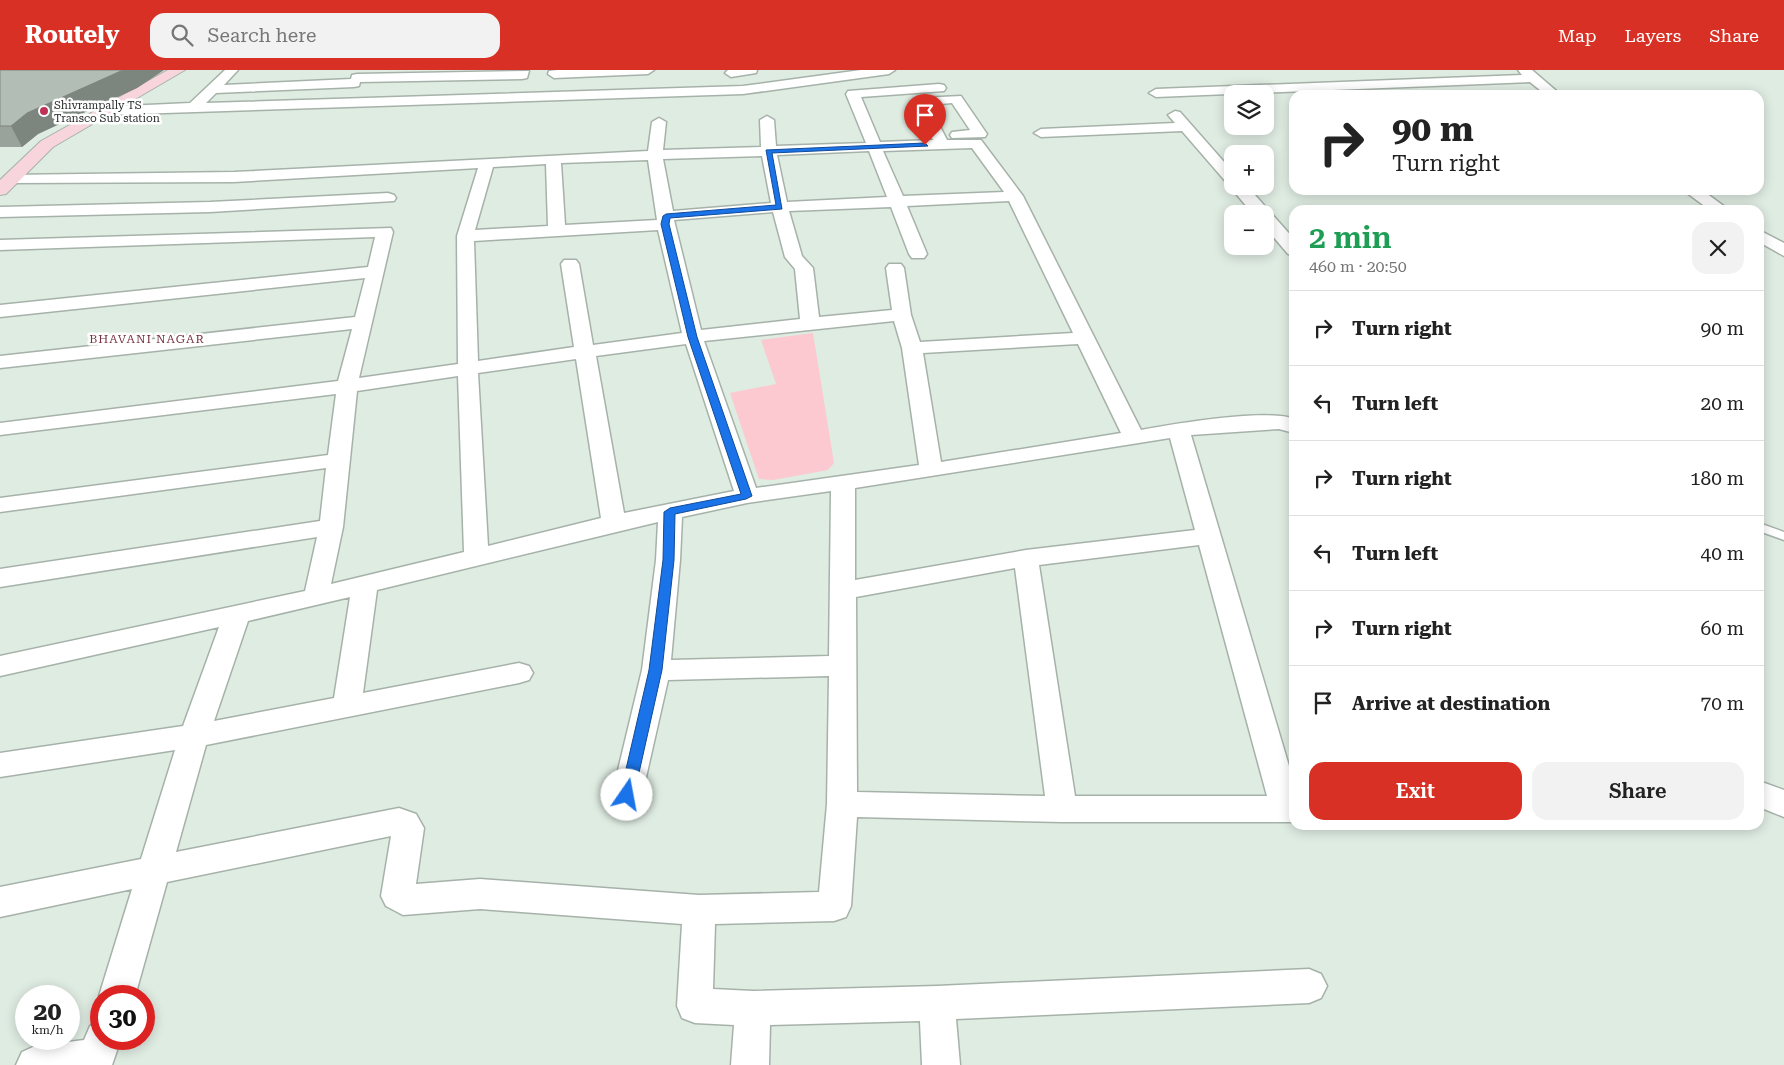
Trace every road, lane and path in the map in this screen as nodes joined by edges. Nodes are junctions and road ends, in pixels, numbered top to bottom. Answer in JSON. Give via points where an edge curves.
{"nodes":[{"id":1,"x":178,"y":70,"type":"edge"},
{"id":2,"x":232,"y":70,"type":"edge"},
{"id":3,"x":648,"y":70,"type":"edge"},
{"id":4,"x":751,"y":70,"type":"edge"},
{"id":5,"x":889,"y":70,"type":"edge"},
{"id":6,"x":526,"y":71,"type":"edge"},
{"id":7,"x":555,"y":72,"type":"edge"},
{"id":8,"x":730,"y":72,"type":"edge"},
{"id":9,"x":1528,"y":74,"type":"edge"},
{"id":10,"x":358,"y":77,"type":"edge"},
{"id":11,"x":939,"y":88,"type":"dead end"},
{"id":12,"x":214,"y":89,"type":"junction"},
{"id":13,"x":743,"y":90,"type":"junction"},
{"id":14,"x":1548,"y":90,"type":"edge"},
{"id":15,"x":573,"y":95,"type":"junction"},
{"id":16,"x":544,"y":96,"type":"junction"},
{"id":17,"x":629,"y":97,"type":"dead end"},
{"id":18,"x":334,"y":103,"type":"junction"},
{"id":19,"x":194,"y":108,"type":"junction"},
{"id":20,"x":104,"y":111,"type":"junction"},
{"id":21,"x":768,"y":120,"type":"dead end"},
{"id":22,"x":659,"y":122,"type":"dead end"},
{"id":23,"x":1186,"y":127,"type":"junction"},
{"id":24,"x":1040,"y":133,"type":"dead end"},
{"id":25,"x":876,"y":146,"type":"junction"},
{"id":26,"x":768,"y":152,"type":"junction"},
{"id":27,"x":655,"y":155,"type":"junction"},
{"id":28,"x":553,"y":159,"type":"junction"},
{"id":29,"x":487,"y":163,"type":"junction"},
{"id":30,"x":1224,"y":171,"type":"edge"},
{"id":31,"x":234,"y":177,"type":"junction"},
{"id":32,"x":12,"y":178,"type":"junction"},
{"id":33,"x":0,"y":190,"type":"edge"},
{"id":34,"x":1246,"y":195,"type":"edge"},
{"id":35,"x":1698,"y":195,"type":"edge"},
{"id":36,"x":1015,"y":196,"type":"junction"},
{"id":37,"x":388,"y":198,"type":"dead end"},
{"id":38,"x":898,"y":202,"type":"junction"},
{"id":39,"x":1254,"y":205,"type":"edge"},
{"id":40,"x":1714,"y":205,"type":"edge"},
{"id":41,"x":210,"y":207,"type":"junction"},
{"id":42,"x":780,"y":207,"type":"junction"},
{"id":43,"x":0,"y":212,"type":"edge"},
{"id":44,"x":666,"y":220,"type":"junction"},
{"id":45,"x":1274,"y":227,"type":"edge"},
{"id":46,"x":557,"y":231,"type":"junction"},
{"id":47,"x":465,"y":236,"type":"junction"},
{"id":48,"x":1764,"y":238,"type":"edge"},
{"id":49,"x":183,"y":240,"type":"junction"},
{"id":50,"x":1289,"y":244,"type":"edge"},
{"id":51,"x":0,"y":245,"type":"edge"},
{"id":52,"x":1784,"y":251,"type":"edge"},
{"id":53,"x":918,"y":254,"type":"dead end"},
{"id":54,"x":570,"y":264,"type":"dead end"},
{"id":55,"x":895,"y":268,"type":"dead end"},
{"id":56,"x":376,"y":272,"type":"junction"},
{"id":57,"x":0,"y":311,"type":"edge"},
{"id":58,"x":902,"y":315,"type":"junction"},
{"id":59,"x":363,"y":322,"type":"junction"},
{"id":60,"x":810,"y":322,"type":"junction"},
{"id":61,"x":693,"y":337,"type":"junction"},
{"id":62,"x":1085,"y":338,"type":"junction"},
{"id":63,"x":912,"y":348,"type":"junction"},
{"id":64,"x":586,"y":351,"type":"junction"},
{"id":65,"x":0,"y":362,"type":"edge"},
{"id":66,"x":468,"y":368,"type":"junction"},
{"id":67,"x":347,"y":386,"type":"junction"},
{"id":68,"x":1289,"y":425,"type":"edge"},
{"id":69,"x":0,"y":429,"type":"edge"},
{"id":70,"x":1179,"y":430,"type":"junction"},
{"id":71,"x":1134,"y":438,"type":"junction"},
{"id":72,"x":338,"y":460,"type":"junction"},
{"id":73,"x":931,"y":470,"type":"junction"},
{"id":74,"x":843,"y":481,"type":"junction"},
{"id":75,"x":746,"y":496,"type":"junction"},
{"id":76,"x":0,"y":505,"type":"edge"},
{"id":77,"x":670,"y":512,"type":"junction"},
{"id":78,"x":614,"y":523,"type":"junction"},
{"id":79,"x":331,"y":527,"type":"junction"},
{"id":80,"x":1764,"y":529,"type":"edge"},
{"id":81,"x":1208,"y":536,"type":"junction"},
{"id":82,"x":1784,"y":536,"type":"edge"},
{"id":83,"x":476,"y":556,"type":"junction"},
{"id":84,"x":1026,"y":558,"type":"junction"},
{"id":85,"x":0,"y":578,"type":"edge"},
{"id":86,"x":365,"y":586,"type":"junction"},
{"id":87,"x":842,"y":591,"type":"junction"},
{"id":88,"x":316,"y":598,"type":"junction"},
{"id":89,"x":237,"y":614,"type":"junction"},
{"id":90,"x":0,"y":666,"type":"edge"},
{"id":91,"x":842,"y":666,"type":"junction"},
{"id":92,"x":656,"y":670,"type":"junction"},
{"id":93,"x":519,"y":673,"type":"dead end"},
{"id":94,"x":347,"y":705,"type":"junction"},
{"id":95,"x":194,"y":736,"type":"junction"},
{"id":96,"x":0,"y":765,"type":"edge"},
{"id":97,"x":627,"y":795,"type":"dead end"},
{"id":98,"x":1764,"y":795,"type":"edge"},
{"id":99,"x":842,"y":804,"type":"junction"},
{"id":100,"x":1784,"y":804,"type":"edge"},
{"id":101,"x":1289,"y":806,"type":"edge"},
{"id":102,"x":1062,"y":809,"type":"junction"},
{"id":103,"x":1289,"y":809,"type":"edge"},
{"id":104,"x":154,"y":869,"type":"junction"},
{"id":105,"x":0,"y":902,"type":"edge"},
{"id":106,"x":699,"y":910,"type":"junction"},
{"id":107,"x":119,"y":985,"type":"edge"},
{"id":108,"x":1309,"y":986,"type":"dead end"},
{"id":109,"x":937,"y":1003,"type":"junction"},
{"id":110,"x":753,"y":1008,"type":"junction"},
{"id":111,"x":99,"y":1050,"type":"edge"},
{"id":112,"x":35,"y":1065,"type":"edge"},
{"id":113,"x":750,"y":1065,"type":"edge"},
{"id":114,"x":941,"y":1065,"type":"edge"}],
"edges":[{"from":1,"to":20,"type":"street"},
{"from":2,"to":12,"type":"street"},
{"from":3,"to":7,"type":"street"},
{"from":4,"to":8,"type":"street"},
{"from":5,"to":13,"type":"street"},
{"from":6,"to":10,"type":"street","via":[[522,75]]},
{"from":7,"to":16,"type":"street"},
{"from":8,"to":13,"type":"street"},
{"from":9,"to":14,"type":"street"},
{"from":9,"to":23,"type":"street","via":[[1156,93]]},
{"from":10,"to":12,"type":"street"},
{"from":10,"to":18,"type":"street"},
{"from":11,"to":25,"type":"street","via":[[853,94]]},
{"from":12,"to":19,"type":"street"},
{"from":13,"to":15,"type":"street"},
{"from":15,"to":16,"type":"street"},
{"from":15,"to":17,"type":"street","via":[[580,99]]},
{"from":16,"to":18,"type":"street"},
{"from":18,"to":19,"type":"street"},
{"from":19,"to":20,"type":"street"},
{"from":20,"to":32,"type":"street","via":[[47,144]]},
{"from":21,"to":26,"type":"street"},
{"from":22,"to":27,"type":"street"},
{"from":23,"to":24,"type":"street"},
{"from":23,"to":30,"type":"street"},
{"from":25,"to":26,"type":"street"},
{"from":25,"to":36,"type":"street","via":[[940,140],[976,143]]},
{"from":25,"to":38,"type":"street"},
{"from":26,"to":27,"type":"street"},
{"from":26,"to":42,"type":"street"},
{"from":27,"to":28,"type":"street"},
{"from":27,"to":44,"type":"street"},
{"from":28,"to":29,"type":"street"},
{"from":28,"to":46,"type":"street"},
{"from":29,"to":31,"type":"street"},
{"from":29,"to":47,"type":"street"},
{"from":31,"to":32,"type":"street"},
{"from":31,"to":41,"type":"street"},
{"from":32,"to":33,"type":"street"},
{"from":34,"to":39,"type":"street"},
{"from":35,"to":40,"type":"street"},
{"from":36,"to":38,"type":"street"},
{"from":36,"to":62,"type":"street"},
{"from":37,"to":41,"type":"street"},
{"from":38,"to":42,"type":"street"},
{"from":38,"to":53,"type":"street"},
{"from":41,"to":43,"type":"street"},
{"from":41,"to":49,"type":"street"},
{"from":42,"to":44,"type":"street"},
{"from":42,"to":60,"type":"street","via":[[794,257],[804,268]]},
{"from":44,"to":46,"type":"street"},
{"from":44,"to":61,"type":"street"},
{"from":45,"to":50,"type":"street"},
{"from":46,"to":47,"type":"street"},
{"from":47,"to":66,"type":"street"},
{"from":48,"to":52,"type":"street"},
{"from":49,"to":51,"type":"street"},
{"from":49,"to":56,"type":"street","via":[[385,232]]},
{"from":54,"to":64,"type":"street"},
{"from":55,"to":58,"type":"street"},
{"from":56,"to":57,"type":"street"},
{"from":56,"to":59,"type":"street"},
{"from":58,"to":60,"type":"street"},
{"from":58,"to":63,"type":"street"},
{"from":59,"to":65,"type":"street"},
{"from":59,"to":67,"type":"street"},
{"from":60,"to":61,"type":"street"},
{"from":61,"to":64,"type":"street"},
{"from":61,"to":75,"type":"street"},
{"from":62,"to":63,"type":"street"},
{"from":62,"to":71,"type":"street"},
{"from":63,"to":73,"type":"street"},
{"from":64,"to":66,"type":"street"},
{"from":64,"to":78,"type":"street"},
{"from":66,"to":67,"type":"street"},
{"from":66,"to":83,"type":"street"},
{"from":67,"to":69,"type":"street"},
{"from":67,"to":72,"type":"street"},
{"from":68,"to":70,"type":"street","via":[[1282,422]]},
{"from":70,"to":71,"type":"street"},
{"from":70,"to":81,"type":"street"},
{"from":71,"to":73,"type":"street"},
{"from":72,"to":76,"type":"street"},
{"from":72,"to":79,"type":"street"},
{"from":73,"to":74,"type":"street"},
{"from":74,"to":75,"type":"street"},
{"from":74,"to":87,"type":"street"},
{"from":75,"to":77,"type":"street"},
{"from":77,"to":78,"type":"street"},
{"from":77,"to":92,"type":"street"},
{"from":78,"to":83,"type":"street"},
{"from":79,"to":85,"type":"street"},
{"from":79,"to":88,"type":"street"},
{"from":80,"to":82,"type":"lane"},
{"from":81,"to":84,"type":"street"},
{"from":81,"to":101,"type":"street"},
{"from":83,"to":86,"type":"street"},
{"from":84,"to":87,"type":"street"},
{"from":84,"to":102,"type":"street"},
{"from":86,"to":88,"type":"street"},
{"from":86,"to":94,"type":"street"},
{"from":87,"to":91,"type":"street"},
{"from":88,"to":89,"type":"street"},
{"from":89,"to":90,"type":"street"},
{"from":89,"to":95,"type":"street"},
{"from":91,"to":92,"type":"street"},
{"from":91,"to":99,"type":"street"},
{"from":92,"to":97,"type":"street"},
{"from":93,"to":94,"type":"street"},
{"from":94,"to":95,"type":"street"},
{"from":95,"to":96,"type":"street"},
{"from":95,"to":104,"type":"street"},
{"from":98,"to":100,"type":"street"},
{"from":99,"to":102,"type":"street"},
{"from":99,"to":106,"type":"street","via":[[834,906]]},
{"from":102,"to":103,"type":"street"},
{"from":104,"to":105,"type":"street"},
{"from":104,"to":106,"type":"street","via":[[399,821],[408,828],[398,896],[404,900],[480,894]]},
{"from":104,"to":107,"type":"street"},
{"from":106,"to":110,"type":"street","via":[[695,1006]]},
{"from":108,"to":109,"type":"street"},
{"from":109,"to":110,"type":"street"},
{"from":109,"to":114,"type":"street"},
{"from":110,"to":113,"type":"street"},
{"from":111,"to":112,"type":"street","via":[[97,1057]]}]}
